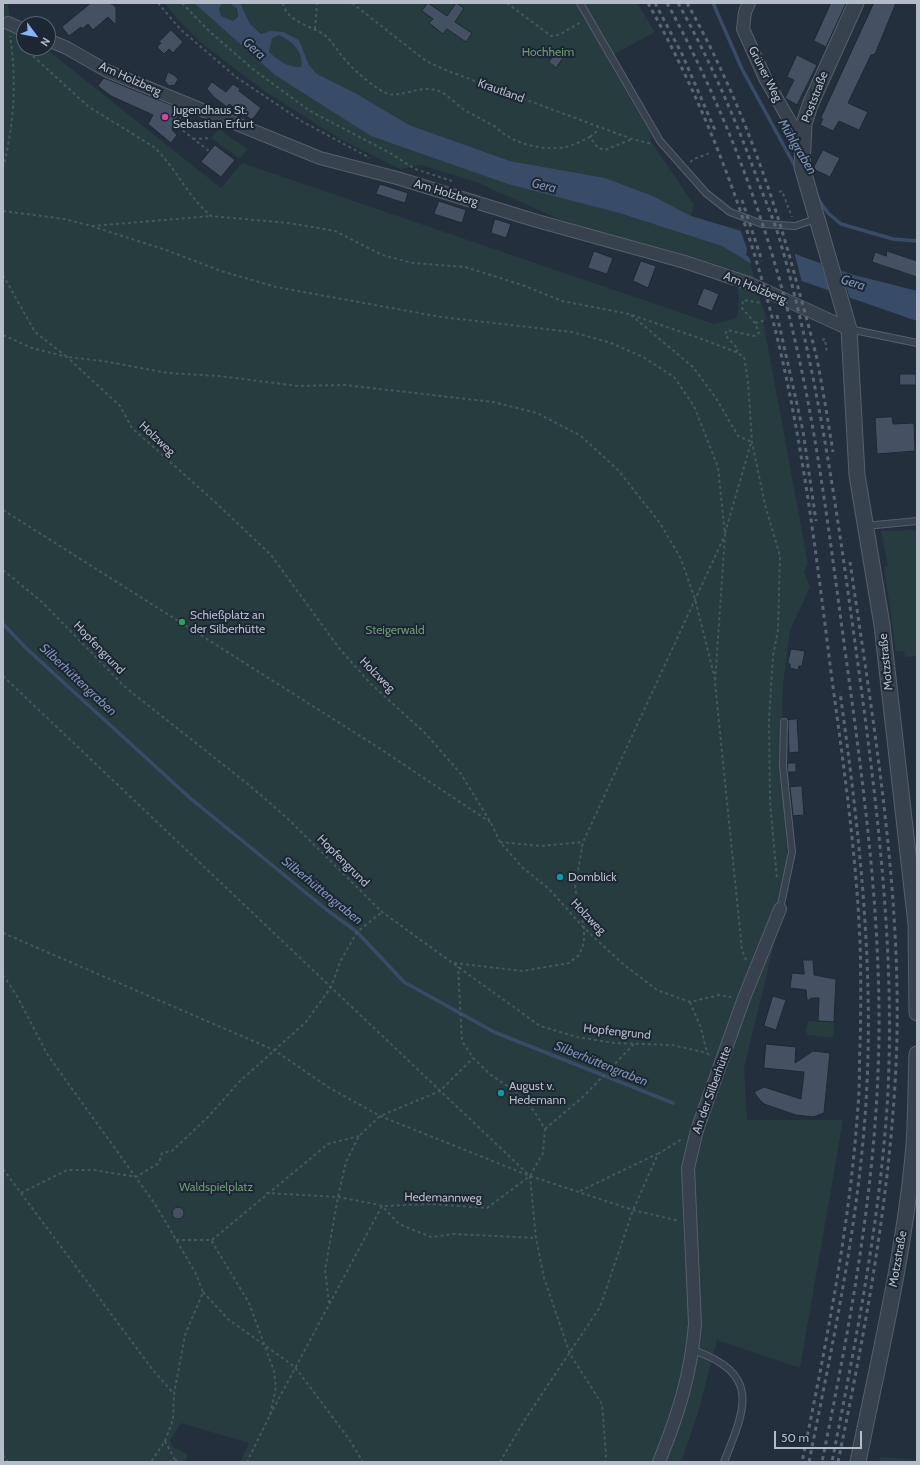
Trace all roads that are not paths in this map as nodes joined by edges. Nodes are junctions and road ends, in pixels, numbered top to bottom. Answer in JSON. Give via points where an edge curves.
{"nodes":[{"id":1,"x":580,"y":3,"type":"edge"},
{"id":2,"x":749,"y":3,"type":"edge"},
{"id":3,"x":856,"y":3,"type":"edge"},
{"id":4,"x":8,"y":23,"type":"road end"},
{"id":5,"x":16,"y":26,"type":"edge"},
{"id":6,"x":56,"y":43,"type":"edge"},
{"id":7,"x":802,"y":142,"type":"junction"},
{"id":8,"x":816,"y":219,"type":"junction"},
{"id":9,"x":844,"y":312,"type":"joint"},
{"id":10,"x":849,"y":329,"type":"junction"},
{"id":11,"x":917,"y":343,"type":"edge"},
{"id":12,"x":917,"y":521,"type":"edge"},
{"id":13,"x":865,"y":526,"type":"junction"},
{"id":14,"x":784,"y":722,"type":"dead end"},
{"id":15,"x":780,"y":908,"type":"joint"},
{"id":16,"x":916,"y":924,"type":"edge"},
{"id":17,"x":917,"y":1013,"type":"edge"},
{"id":18,"x":917,"y":1054,"type":"edge"},
{"id":19,"x":915,"y":1144,"type":"edge"},
{"id":20,"x":693,"y":1350,"type":"junction"},
{"id":21,"x":659,"y":1462,"type":"edge"},
{"id":22,"x":724,"y":1462,"type":"edge"},
{"id":23,"x":858,"y":1462,"type":"edge"}],
"edges":[{"from":1,"to":8,"type":"lane","via":[[665,148],[706,193],[730,212],[762,224],[795,226]]},
{"from":2,"to":7,"type":"street","name":"Grüner Weg","via":[[743,30],[766,80]]},
{"from":3,"to":7,"type":"street","name":"Poststraße","via":[[810,105]]},
{"from":4,"to":5,"type":"street"},
{"from":6,"to":10,"type":"street","name":"Am Holzberg","via":[[107,71],[320,158],[685,262],[751,284]]},
{"from":7,"to":8,"type":"street","name":"Poststraße","via":[[802,167]]},
{"from":8,"to":9,"type":"street","name":"Poststraße"},
{"from":9,"to":10,"type":"street","name":"Motzstraße"},
{"from":10,"to":11,"type":"lane"},
{"from":10,"to":13,"type":"street","name":"Motzstraße","via":[[857,475]]},
{"from":12,"to":13,"type":"lane"},
{"from":13,"to":16,"type":"street","name":"Motzstraße","via":[[882,625]]},
{"from":14,"to":15,"type":"lane","name":"An der Silberhütte","via":[[783,766],[792,852]]},
{"from":15,"to":20,"type":"street","name":"An der Silberhütte","via":[[744,998],[697,1130],[688,1168],[695,1324]]},
{"from":16,"to":17,"type":"street","name":"Motzstraße"},
{"from":18,"to":19,"type":"street","name":"Motzstraße"},
{"from":19,"to":23,"type":"street","name":"Motzstraße","via":[[906,1214]]},
{"from":20,"to":21,"type":"street","name":"An der Silberhütte","via":[[684,1394]]},
{"from":20,"to":22,"type":"lane","via":[[723,1363],[740,1383],[742,1413]]}]}
